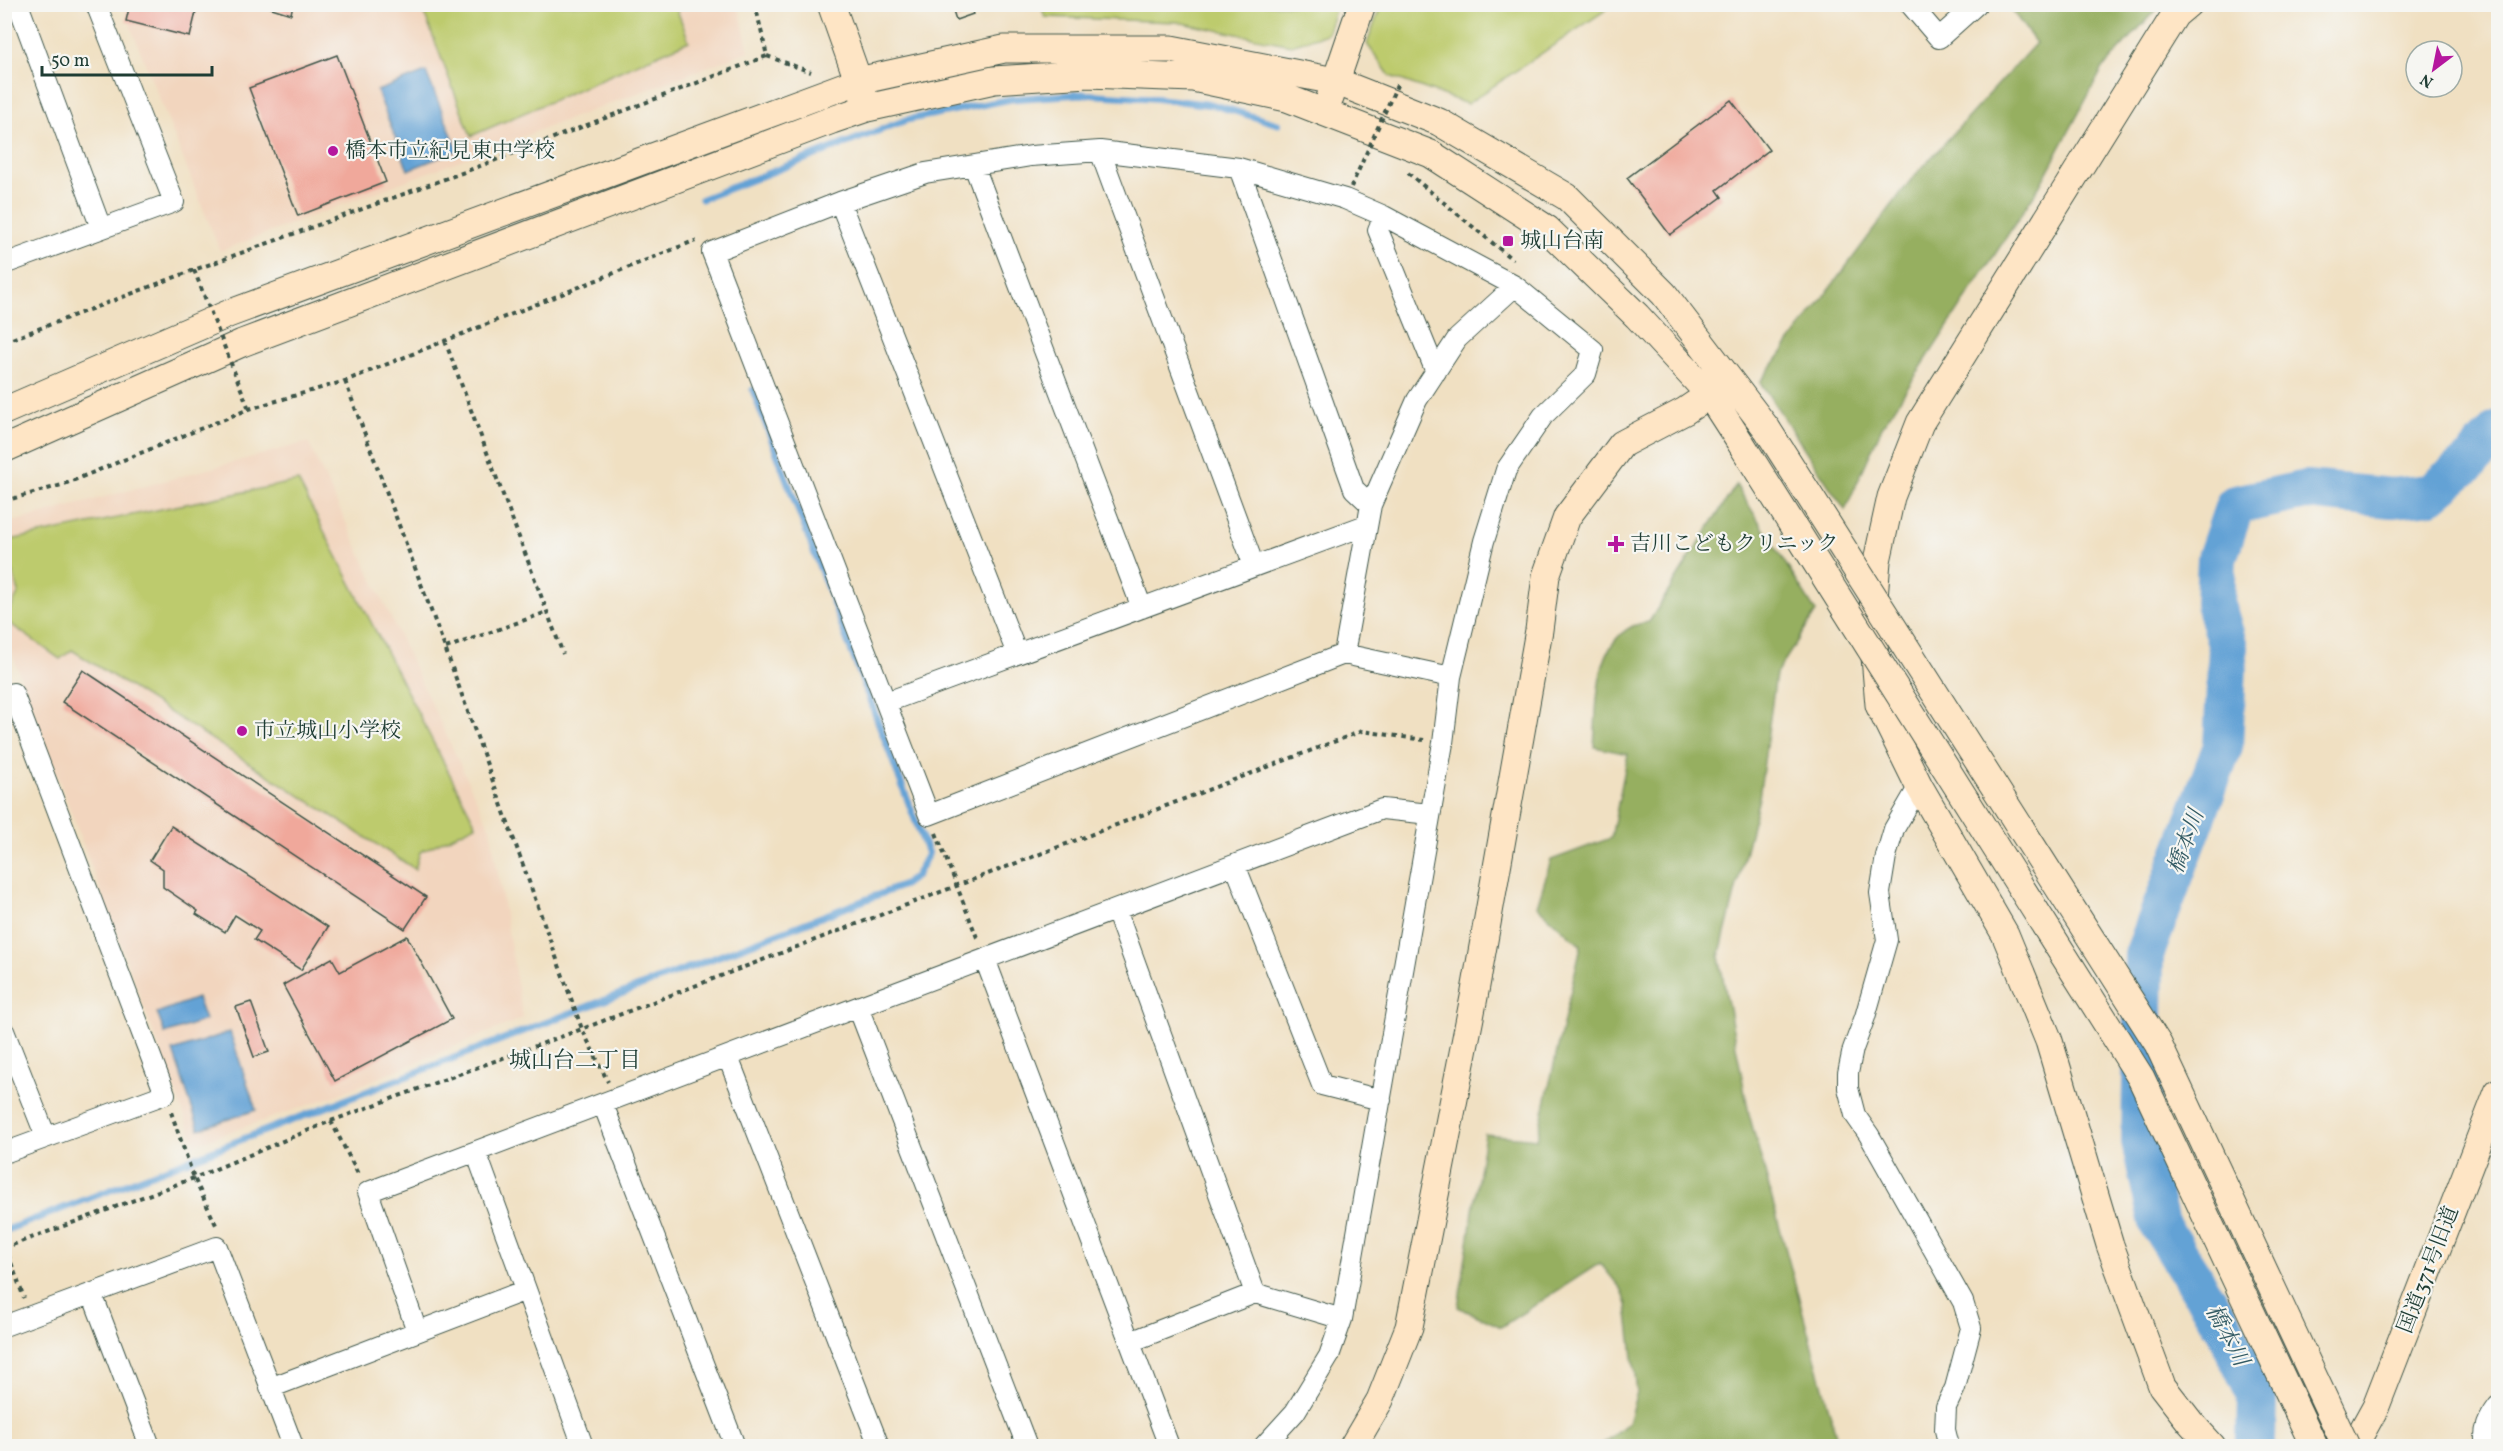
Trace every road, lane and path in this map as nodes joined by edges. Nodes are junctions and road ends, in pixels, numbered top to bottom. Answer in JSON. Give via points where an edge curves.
{"nodes":[{"id":1,"x":18,"y":4,"type":"edge"},
{"id":2,"x":96,"y":4,"type":"edge"},
{"id":3,"x":755,"y":4,"type":"edge"},
{"id":4,"x":831,"y":4,"type":"edge"},
{"id":5,"x":1362,"y":4,"type":"edge"},
{"id":6,"x":1910,"y":4,"type":"edge"},
{"id":7,"x":1977,"y":4,"type":"edge"},
{"id":8,"x":2188,"y":4,"type":"edge"},
{"id":9,"x":767,"y":56,"type":"junction"},
{"id":10,"x":817,"y":74,"type":"dead end"},
{"id":11,"x":858,"y":81,"type":"junction"},
{"id":12,"x":1335,"y":81,"type":"junction"},
{"id":13,"x":1398,"y":83,"type":"dead end"},
{"id":14,"x":867,"y":108,"type":"junction"},
{"id":15,"x":1325,"y":114,"type":"junction"},
{"id":16,"x":1100,"y":151,"type":"junction"},
{"id":17,"x":974,"y":166,"type":"junction"},
{"id":18,"x":1239,"y":168,"type":"junction"},
{"id":19,"x":1404,"y":170,"type":"dead end"},
{"id":20,"x":1352,"y":187,"type":"dead end"},
{"id":21,"x":840,"y":202,"type":"junction"},
{"id":22,"x":1384,"y":216,"type":"junction"},
{"id":23,"x":101,"y":228,"type":"junction"},
{"id":24,"x":712,"y":252,"type":"junction"},
{"id":25,"x":1516,"y":262,"type":"dead end"},
{"id":26,"x":4,"y":264,"type":"edge"},
{"id":27,"x":194,"y":270,"type":"junction"},
{"id":28,"x":1515,"y":286,"type":"junction"},
{"id":29,"x":445,"y":341,"type":"junction"},
{"id":30,"x":4,"y":342,"type":"edge"},
{"id":31,"x":1436,"y":372,"type":"junction"},
{"id":32,"x":345,"y":381,"type":"junction"},
{"id":33,"x":1720,"y":387,"type":"junction"},
{"id":34,"x":249,"y":409,"type":"junction"},
{"id":35,"x":4,"y":411,"type":"edge"},
{"id":36,"x":4,"y":449,"type":"edge"},
{"id":37,"x":4,"y":501,"type":"edge"},
{"id":38,"x":1371,"y":505,"type":"junction"},
{"id":39,"x":1366,"y":525,"type":"junction"},
{"id":40,"x":1254,"y":566,"type":"junction"},
{"id":41,"x":1142,"y":608,"type":"junction"},
{"id":42,"x":547,"y":612,"type":"junction"},
{"id":43,"x":445,"y":648,"type":"junction"},
{"id":44,"x":562,"y":654,"type":"dead end"},
{"id":45,"x":1017,"y":654,"type":"junction"},
{"id":46,"x":1344,"y":654,"type":"junction"},
{"id":47,"x":1451,"y":677,"type":"junction"},
{"id":48,"x":4,"y":696,"type":"edge"},
{"id":49,"x":887,"y":702,"type":"junction"},
{"id":50,"x":1443,"y":743,"type":"junction"},
{"id":51,"x":1920,"y":786,"type":"junction"},
{"id":52,"x":1430,"y":814,"type":"junction"},
{"id":53,"x":929,"y":815,"type":"junction"},
{"id":54,"x":1235,"y":865,"type":"junction"},
{"id":55,"x":957,"y":885,"type":"junction"},
{"id":56,"x":1116,"y":910,"type":"junction"},
{"id":57,"x":986,"y":959,"type":"junction"},
{"id":58,"x":858,"y":1007,"type":"junction"},
{"id":59,"x":582,"y":1029,"type":"junction"},
{"id":60,"x":4,"y":1031,"type":"edge"},
{"id":61,"x":728,"y":1057,"type":"junction"},
{"id":62,"x":2499,"y":1092,"type":"edge"},
{"id":63,"x":165,"y":1094,"type":"junction"},
{"id":64,"x":1381,"y":1100,"type":"junction"},
{"id":65,"x":610,"y":1101,"type":"junction"},
{"id":66,"x":331,"y":1121,"type":"junction"},
{"id":67,"x":46,"y":1137,"type":"junction"},
{"id":68,"x":476,"y":1152,"type":"junction"},
{"id":69,"x":4,"y":1153,"type":"edge"},
{"id":70,"x":194,"y":1178,"type":"junction"},
{"id":71,"x":368,"y":1192,"type":"junction"},
{"id":72,"x":5,"y":1247,"type":"edge"},
{"id":73,"x":217,"y":1247,"type":"junction"},
{"id":74,"x":526,"y":1290,"type":"junction"},
{"id":75,"x":1255,"y":1293,"type":"junction"},
{"id":76,"x":92,"y":1294,"type":"junction"},
{"id":77,"x":31,"y":1316,"type":"junction"},
{"id":78,"x":1342,"y":1319,"type":"junction"},
{"id":79,"x":4,"y":1326,"type":"edge"},
{"id":80,"x":417,"y":1331,"type":"junction"},
{"id":81,"x":1130,"y":1342,"type":"junction"},
{"id":82,"x":270,"y":1388,"type":"junction"},
{"id":83,"x":2499,"y":1406,"type":"edge"},
{"id":84,"x":150,"y":1446,"type":"edge"},
{"id":85,"x":293,"y":1446,"type":"edge"},
{"id":86,"x":583,"y":1446,"type":"edge"},
{"id":87,"x":735,"y":1446,"type":"edge"},
{"id":88,"x":879,"y":1446,"type":"edge"},
{"id":89,"x":1027,"y":1446,"type":"edge"},
{"id":90,"x":1169,"y":1446,"type":"edge"},
{"id":91,"x":1263,"y":1446,"type":"edge"},
{"id":92,"x":1353,"y":1446,"type":"edge"},
{"id":93,"x":1949,"y":1446,"type":"edge"},
{"id":94,"x":2212,"y":1446,"type":"edge"},
{"id":95,"x":2314,"y":1446,"type":"edge"},
{"id":96,"x":2346,"y":1446,"type":"edge"},
{"id":97,"x":2354,"y":1446,"type":"edge"},
{"id":98,"x":2486,"y":1446,"type":"edge"}],
"edges":[{"from":1,"to":23,"type":"street"},
{"from":2,"to":23,"type":"street","via":[[174,202]]},
{"from":3,"to":9,"type":"path"},
{"from":4,"to":11,"type":"street"},
{"from":5,"to":12,"type":"street"},
{"from":6,"to":7,"type":"street","via":[[1939,38]]},
{"from":8,"to":51,"type":"street","via":[[2175,15],[1920,423],[1891,498],[1877,561],[1872,621],[1880,705]]},
{"from":9,"to":10,"type":"path"},
{"from":9,"to":27,"type":"path"},
{"from":11,"to":12,"type":"street","via":[[1004,49],[1171,49]]},
{"from":11,"to":14,"type":"street"},
{"from":11,"to":35,"type":"street","via":[[228,314]]},
{"from":12,"to":15,"type":"street"},
{"from":12,"to":33,"type":"street","via":[[1439,122],[1567,197],[1664,294]]},
{"from":13,"to":20,"type":"path","bridge":true},
{"from":14,"to":15,"type":"street","via":[[994,80],[1088,74],[1193,78],[1287,98]]},
{"from":14,"to":36,"type":"street","via":[[242,343]]},
{"from":15,"to":33,"type":"street","via":[[1431,154],[1546,229],[1637,316]]},
{"from":16,"to":17,"type":"street","via":[[1030,156]]},
{"from":16,"to":18,"type":"street"},
{"from":16,"to":40,"type":"street"},
{"from":17,"to":21,"type":"street","via":[[925,173]]},
{"from":17,"to":41,"type":"street"},
{"from":18,"to":22,"type":"street","via":[[1345,199]]},
{"from":18,"to":38,"type":"street","via":[[1354,489]]},
{"from":19,"to":25,"type":"path"},
{"from":21,"to":24,"type":"street"},
{"from":21,"to":45,"type":"street"},
{"from":22,"to":28,"type":"street"},
{"from":22,"to":31,"type":"street","via":[[1378,230]]},
{"from":23,"to":26,"type":"street"},
{"from":24,"to":29,"type":"path","via":[[694,241]]},
{"from":24,"to":49,"type":"street"},
{"from":27,"to":30,"type":"path"},
{"from":27,"to":34,"type":"path","bridge":true},
{"from":28,"to":31,"type":"street","via":[[1458,339]]},
{"from":28,"to":47,"type":"street","via":[[1593,350],[1586,374],[1543,416],[1506,470],[1484,541]]},
{"from":29,"to":32,"type":"path"},
{"from":29,"to":42,"type":"path"},
{"from":31,"to":38,"type":"street","via":[[1417,400]]},
{"from":32,"to":34,"type":"path"},
{"from":32,"to":43,"type":"path"},
{"from":33,"to":92,"type":"street","via":[[1685,411],[1622,444],[1567,517],[1546,576],[1476,986],[1409,1328],[1380,1400]]},
{"from":33,"to":95,"type":"street","bridge":true,"via":[[1742,445],[2141,1078]]},
{"from":33,"to":96,"type":"street","bridge":true,"via":[[1767,429],[2158,1044]]},
{"from":34,"to":37,"type":"path","via":[[62,484]]},
{"from":38,"to":39,"type":"street"},
{"from":39,"to":40,"type":"street"},
{"from":39,"to":46,"type":"street"},
{"from":40,"to":41,"type":"street"},
{"from":41,"to":45,"type":"street"},
{"from":42,"to":43,"type":"path"},
{"from":42,"to":44,"type":"path"},
{"from":43,"to":59,"type":"path"},
{"from":45,"to":49,"type":"street"},
{"from":46,"to":47,"type":"street"},
{"from":46,"to":53,"type":"street"},
{"from":47,"to":50,"type":"street"},
{"from":48,"to":63,"type":"street","via":[[13,693]]},
{"from":49,"to":53,"type":"street"},
{"from":50,"to":52,"type":"street"},
{"from":50,"to":55,"type":"path","via":[[1362,731]]},
{"from":51,"to":93,"type":"street","via":[[1894,829],[1886,856],[1880,893],[1887,940],[1853,1049],[1848,1088],[1855,1115],[1963,1302],[1971,1328],[1946,1407]]},
{"from":51,"to":94,"type":"street","via":[[2005,934],[2049,1041],[2110,1245],[2162,1386]]},
{"from":52,"to":54,"type":"street","via":[[1382,809]]},
{"from":52,"to":64,"type":"street"},
{"from":53,"to":55,"type":"path"},
{"from":54,"to":56,"type":"street"},
{"from":54,"to":64,"type":"street","via":[[1322,1085]]},
{"from":55,"to":57,"type":"path"},
{"from":55,"to":59,"type":"path"},
{"from":56,"to":57,"type":"street"},
{"from":56,"to":75,"type":"street"},
{"from":57,"to":58,"type":"street"},
{"from":57,"to":81,"type":"street"},
{"from":58,"to":61,"type":"street"},
{"from":58,"to":89,"type":"street"},
{"from":59,"to":65,"type":"path"},
{"from":59,"to":66,"type":"path"},
{"from":60,"to":67,"type":"street"},
{"from":61,"to":65,"type":"street"},
{"from":61,"to":88,"type":"street"},
{"from":62,"to":97,"type":"street","name":"国道371号旧道","via":[[2376,1406]]},
{"from":63,"to":67,"type":"street"},
{"from":63,"to":70,"type":"path"},
{"from":64,"to":78,"type":"street"},
{"from":65,"to":68,"type":"street"},
{"from":65,"to":87,"type":"street"},
{"from":66,"to":70,"type":"path"},
{"from":66,"to":71,"type":"path"},
{"from":67,"to":69,"type":"street"},
{"from":68,"to":71,"type":"street"},
{"from":68,"to":74,"type":"street"},
{"from":70,"to":72,"type":"path"},
{"from":70,"to":73,"type":"path","via":[[223,1241]]},
{"from":71,"to":80,"type":"street"},
{"from":72,"to":77,"type":"path"},
{"from":73,"to":76,"type":"street"},
{"from":73,"to":82,"type":"street"},
{"from":74,"to":80,"type":"street"},
{"from":74,"to":86,"type":"street"},
{"from":75,"to":78,"type":"street"},
{"from":75,"to":81,"type":"street"},
{"from":76,"to":77,"type":"street"},
{"from":76,"to":84,"type":"street"},
{"from":77,"to":79,"type":"street"},
{"from":78,"to":91,"type":"street","via":[[1329,1356],[1295,1412]]},
{"from":80,"to":82,"type":"street"},
{"from":81,"to":90,"type":"street"},
{"from":82,"to":85,"type":"street"},
{"from":83,"to":98,"type":"street","via":[[2483,1437]]}]}
